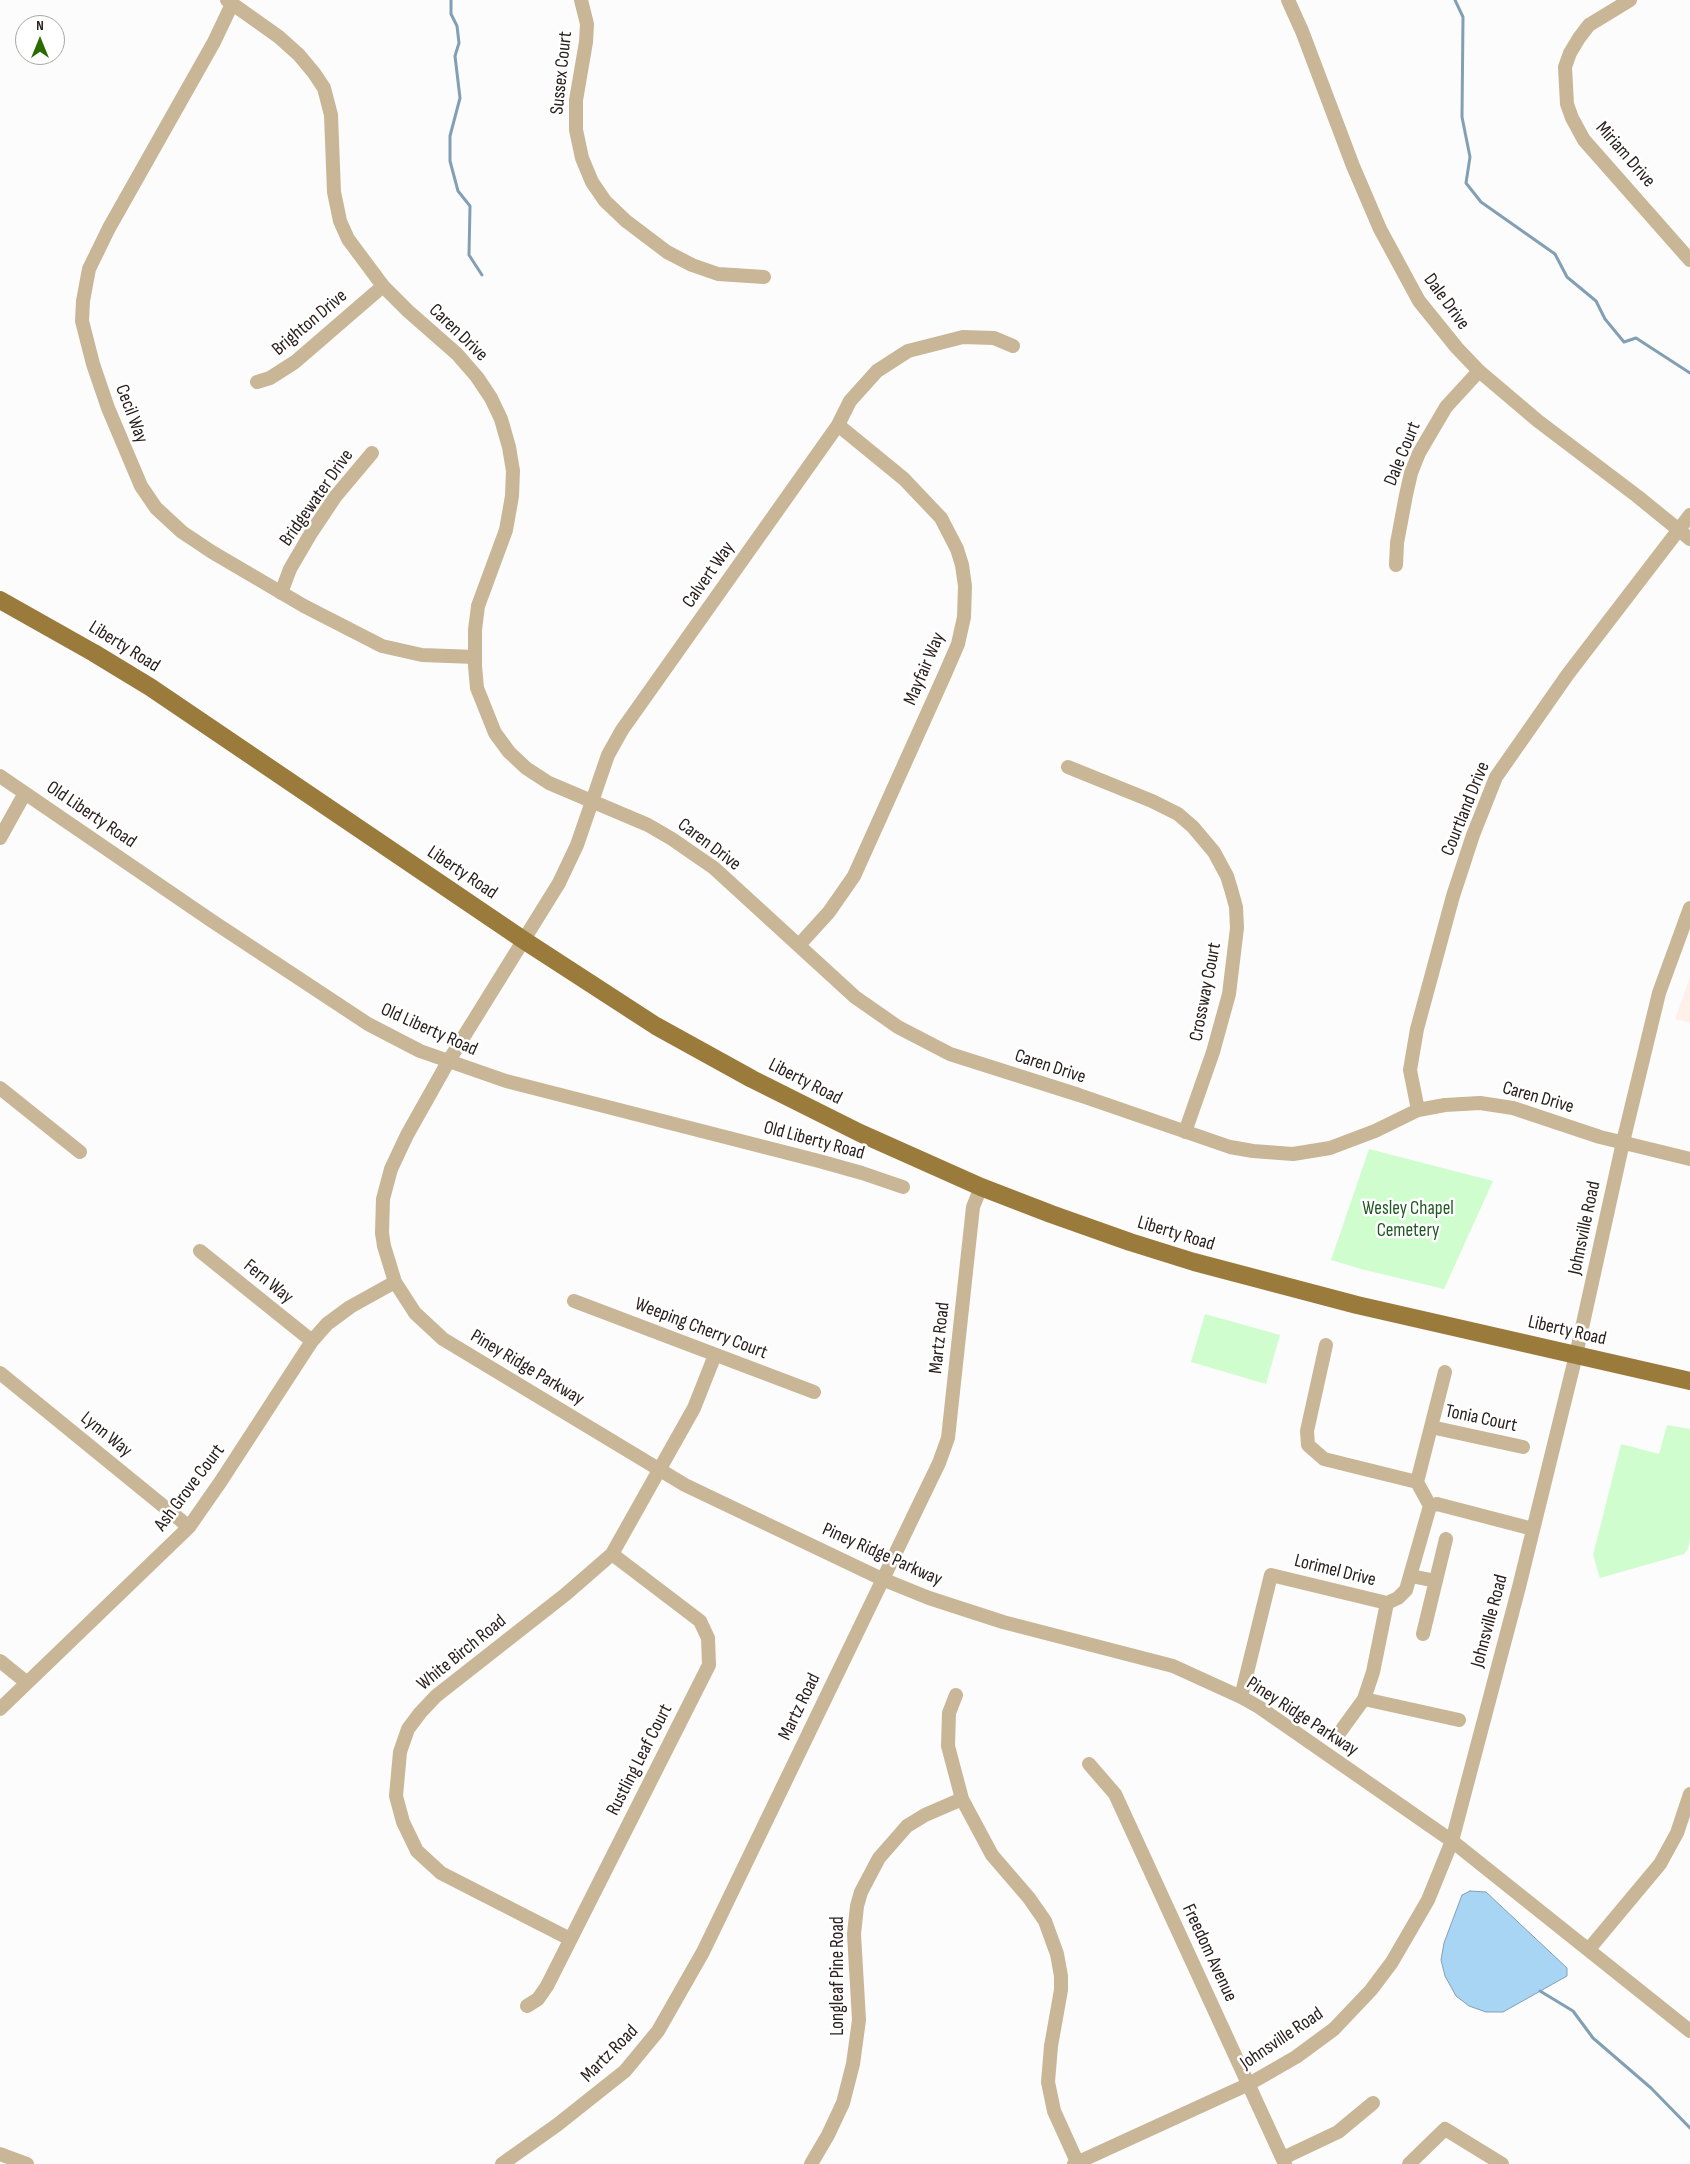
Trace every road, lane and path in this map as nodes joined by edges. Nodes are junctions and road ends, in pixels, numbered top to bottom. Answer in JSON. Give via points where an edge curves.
{"nodes":[{"id":1,"x":581,"y":0,"type":"edge"},
{"id":2,"x":1288,"y":0,"type":"edge"},
{"id":3,"x":1630,"y":0,"type":"edge"},
{"id":4,"x":229,"y":2,"type":"edge"},
{"id":5,"x":1689,"y":258,"type":"edge"},
{"id":6,"x":764,"y":277,"type":"dead end"},
{"id":7,"x":382,"y":286,"type":"junction"},
{"id":8,"x":1013,"y":346,"type":"dead end"},
{"id":9,"x":1479,"y":371,"type":"junction"},
{"id":10,"x":257,"y":382,"type":"dead end"},
{"id":11,"x":838,"y":425,"type":"junction"},
{"id":12,"x":372,"y":453,"type":"dead end"},
{"id":13,"x":1690,"y":515,"type":"edge"},
{"id":14,"x":1678,"y":530,"type":"junction"},
{"id":15,"x":1690,"y":539,"type":"edge"},
{"id":16,"x":1396,"y":565,"type":"dead end"},
{"id":17,"x":281,"y":593,"type":"junction"},
{"id":18,"x":0,"y":600,"type":"edge"},
{"id":19,"x":474,"y":657,"type":"junction"},
{"id":20,"x":1068,"y":767,"type":"dead end"},
{"id":21,"x":0,"y":776,"type":"edge"},
{"id":22,"x":25,"y":793,"type":"junction"},
{"id":23,"x":592,"y":800,"type":"junction"},
{"id":24,"x":0,"y":838,"type":"edge"},
{"id":25,"x":1690,"y":908,"type":"edge"},
{"id":26,"x":525,"y":941,"type":"junction"},
{"id":27,"x":798,"y":944,"type":"junction"},
{"id":28,"x":448,"y":1062,"type":"junction"},
{"id":29,"x":0,"y":1088,"type":"edge"},
{"id":30,"x":1418,"y":1110,"type":"junction"},
{"id":31,"x":1186,"y":1132,"type":"junction"},
{"id":32,"x":1623,"y":1142,"type":"junction"},
{"id":33,"x":80,"y":1152,"type":"dead end"},
{"id":34,"x":1690,"y":1159,"type":"edge"},
{"id":35,"x":903,"y":1187,"type":"dead end"},
{"id":36,"x":981,"y":1187,"type":"junction"},
{"id":37,"x":200,"y":1251,"type":"dead end"},
{"id":38,"x":395,"y":1282,"type":"junction"},
{"id":39,"x":574,"y":1301,"type":"dead end"},
{"id":40,"x":312,"y":1341,"type":"junction"},
{"id":41,"x":1326,"y":1345,"type":"dead end"},
{"id":42,"x":715,"y":1355,"type":"junction"},
{"id":43,"x":1576,"y":1355,"type":"junction"},
{"id":44,"x":1445,"y":1372,"type":"dead end"},
{"id":45,"x":0,"y":1373,"type":"edge"},
{"id":46,"x":1690,"y":1381,"type":"edge"},
{"id":47,"x":814,"y":1392,"type":"dead end"},
{"id":48,"x":1431,"y":1427,"type":"junction"},
{"id":49,"x":1523,"y":1447,"type":"dead end"},
{"id":50,"x":659,"y":1470,"type":"junction"},
{"id":51,"x":1417,"y":1482,"type":"junction"},
{"id":52,"x":1430,"y":1506,"type":"junction"},
{"id":53,"x":189,"y":1527,"type":"junction"},
{"id":54,"x":1533,"y":1529,"type":"junction"},
{"id":55,"x":1446,"y":1539,"type":"dead end"},
{"id":56,"x":612,"y":1554,"type":"junction"},
{"id":57,"x":1411,"y":1576,"type":"junction"},
{"id":58,"x":882,"y":1579,"type":"junction"},
{"id":59,"x":1436,"y":1582,"type":"junction"},
{"id":60,"x":1387,"y":1603,"type":"junction"},
{"id":61,"x":1423,"y":1634,"type":"dead end"},
{"id":62,"x":0,"y":1661,"type":"edge"},
{"id":63,"x":26,"y":1682,"type":"junction"},
{"id":64,"x":956,"y":1695,"type":"dead end"},
{"id":65,"x":1241,"y":1697,"type":"junction"},
{"id":66,"x":1364,"y":1699,"type":"junction"},
{"id":67,"x":0,"y":1708,"type":"edge"},
{"id":68,"x":1459,"y":1720,"type":"dead end"},
{"id":69,"x":1340,"y":1732,"type":"dead end"},
{"id":70,"x":1089,"y":1764,"type":"dead end"},
{"id":71,"x":1690,"y":1794,"type":"edge"},
{"id":72,"x":962,"y":1799,"type":"junction"},
{"id":73,"x":1452,"y":1841,"type":"junction"},
{"id":74,"x":570,"y":1939,"type":"junction"},
{"id":75,"x":1589,"y":1949,"type":"junction"},
{"id":76,"x":527,"y":2006,"type":"dead end"},
{"id":77,"x":1690,"y":2031,"type":"edge"},
{"id":78,"x":1249,"y":2084,"type":"junction"},
{"id":79,"x":1373,"y":2103,"type":"dead end"},
{"id":80,"x":0,"y":2154,"type":"edge"},
{"id":81,"x":1284,"y":2161,"type":"edge"},
{"id":82,"x":28,"y":2164,"type":"edge"},
{"id":83,"x":502,"y":2164,"type":"edge"},
{"id":84,"x":811,"y":2164,"type":"edge"},
{"id":85,"x":1076,"y":2164,"type":"edge"},
{"id":86,"x":1409,"y":2164,"type":"edge"},
{"id":87,"x":1502,"y":2164,"type":"edge"}],
"edges":[{"from":1,"to":6,"type":"street","name":"Sussex Court","via":[[586,42],[576,100],[576,130],[582,158],[605,202],[667,252],[692,265],[718,274]]},
{"from":2,"to":9,"type":"street","name":"Dale Drive","via":[[1353,166],[1391,251],[1419,301]]},
{"from":3,"to":5,"type":"street","name":"Miriam Drive","via":[[1590,25],[1579,38],[1565,67],[1567,104],[1584,140]]},
{"from":4,"to":7,"type":"street","name":"Caren Drive","via":[[286,43],[324,88],[332,115],[334,192],[340,221],[348,239]]},
{"from":4,"to":17,"type":"street","name":"Cecil Way","via":[[214,42],[93,261],[85,288],[82,321],[108,408],[135,475],[149,499],[182,532]]},
{"from":7,"to":10,"type":"street","name":"Brighton Drive","via":[[294,362],[270,378]]},
{"from":7,"to":19,"type":"street","name":"Caren Drive","via":[[457,354],[477,377],[501,419],[510,447],[509,513],[478,606]]},
{"from":8,"to":11,"type":"street","name":"Calvert Way","via":[[994,338],[963,337],[908,351],[889,362],[864,385],[850,401]]},
{"from":9,"to":14,"type":"street","name":"Dale Drive"},
{"from":9,"to":16,"type":"street","name":"Dale Court","via":[[1446,407],[1411,473],[1397,543]]},
{"from":11,"to":23,"type":"street","name":"Calvert Way","via":[[622,730],[608,755]]},
{"from":11,"to":27,"type":"street","name":"Mayfair Way","via":[[904,479],[941,518],[962,564],[964,617],[958,644],[854,876],[829,912]]},
{"from":12,"to":17,"type":"street","name":"Bridgewater Drive","via":[[311,533],[290,569]]},
{"from":13,"to":14,"type":"street","name":"Courtland Drive"},
{"from":14,"to":15,"type":"street","name":"Dale Drive"},
{"from":14,"to":30,"type":"street","name":"Courtland Drive","via":[[1568,674],[1496,776],[1453,896],[1417,1029],[1410,1070]]},
{"from":17,"to":19,"type":"street","name":"Cecil Way","via":[[382,646],[422,655]]},
{"from":18,"to":26,"type":"main road","name":"Liberty Road","via":[[94,652],[150,688]]},
{"from":19,"to":23,"type":"street","name":"Caren Drive","via":[[477,688],[485,710],[495,733],[509,752],[549,783]]},
{"from":20,"to":31,"type":"street","name":"Crossway Court","via":[[1178,814],[1194,827],[1214,852],[1232,889],[1237,928],[1229,994],[1214,1052]]},
{"from":21,"to":22,"type":"street","name":"Old Liberty Road"},
{"from":22,"to":24,"type":"street"},
{"from":22,"to":28,"type":"street","name":"Old Liberty Road","via":[[368,1024]]},
{"from":23,"to":26,"type":"street","name":"Calvert Way","via":[[568,866]]},
{"from":23,"to":27,"type":"street","name":"Caren Drive","via":[[648,825],[690,851],[714,868]]},
{"from":25,"to":32,"type":"street","name":"Johnsville Road","via":[[1659,993]]},
{"from":26,"to":28,"type":"street","name":"Piney Ridge Parkway"},
{"from":26,"to":36,"type":"main road","name":"Liberty Road","via":[[656,1026],[717,1061],[860,1134]]},
{"from":27,"to":31,"type":"street","name":"Caren Drive","via":[[855,997],[927,1044]]},
{"from":28,"to":35,"type":"street","name":"Old Liberty Road","via":[[506,1081],[862,1173]]},
{"from":28,"to":38,"type":"street","name":"Piney Ridge Parkway","via":[[397,1154],[386,1184],[382,1233]]},
{"from":29,"to":33,"type":"street"},
{"from":30,"to":31,"type":"street","name":"Caren Drive","via":[[1330,1148],[1294,1154],[1230,1147]]},
{"from":30,"to":32,"type":"street","name":"Caren Drive","via":[[1466,1103],[1495,1104]]},
{"from":32,"to":34,"type":"street","name":"Caren Drive"},
{"from":32,"to":43,"type":"street","name":"Johnsville Road"},
{"from":36,"to":43,"type":"main road","name":"Liberty Road","via":[[1122,1239],[1238,1275]]},
{"from":36,"to":58,"type":"street","name":"Martz Road","via":[[973,1207],[948,1438]]},
{"from":37,"to":40,"type":"street","name":"Fern Way"},
{"from":38,"to":40,"type":"street","name":"Ash Grove Court","via":[[350,1306]]},
{"from":38,"to":50,"type":"street","name":"Piney Ridge Parkway","via":[[415,1313],[443,1339]]},
{"from":39,"to":42,"type":"street","name":"Weeping Cherry Court"},
{"from":40,"to":53,"type":"street","name":"Ash Grove Court"},
{"from":41,"to":51,"type":"street","via":[[1307,1431],[1308,1445],[1324,1459]]},
{"from":42,"to":47,"type":"street","name":"Weeping Cherry Court"},
{"from":42,"to":50,"type":"street","name":"White Birch Road","via":[[694,1408]]},
{"from":43,"to":46,"type":"main road","name":"Liberty Road"},
{"from":43,"to":54,"type":"street","name":"Johnsville Road"},
{"from":44,"to":48,"type":"street","name":"Tonia Court"},
{"from":45,"to":53,"type":"street","name":"Lynn Way"},
{"from":48,"to":49,"type":"street","name":"Tonia Court"},
{"from":48,"to":51,"type":"street","name":"Tonia Court"},
{"from":50,"to":56,"type":"street","name":"White Birch Road"},
{"from":50,"to":58,"type":"street","name":"Piney Ridge Parkway"},
{"from":51,"to":52,"type":"street"},
{"from":52,"to":54,"type":"street","via":[[1437,1504]]},
{"from":52,"to":57,"type":"street","name":"Lorimel Drive"},
{"from":53,"to":63,"type":"street","name":"Ash Grove Court"},
{"from":54,"to":73,"type":"street","name":"Johnsville Road"},
{"from":55,"to":59,"type":"street"},
{"from":56,"to":74,"type":"street","name":"Rustling Leaf Court","via":[[700,1621],[708,1638],[709,1665]]},
{"from":56,"to":74,"type":"street","name":"White Birch Road","via":[[420,1712],[408,1729],[397,1772],[396,1796],[403,1822],[417,1851],[440,1873]]},
{"from":57,"to":59,"type":"street"},
{"from":57,"to":60,"type":"street","name":"Lorimel Drive","via":[[1406,1590]]},
{"from":58,"to":65,"type":"street","name":"Piney Ridge Parkway","via":[[1003,1622],[1173,1666]]},
{"from":58,"to":83,"type":"street","name":"Martz Road","via":[[703,1952],[658,2031],[640,2055],[607,2087]]},
{"from":59,"to":61,"type":"street"},
{"from":60,"to":65,"type":"street","name":"Lorimel Drive","via":[[1272,1575]]},
{"from":60,"to":66,"type":"street"},
{"from":62,"to":63,"type":"street"},
{"from":63,"to":67,"type":"street","name":"Ash Grove Court"},
{"from":64,"to":72,"type":"street","via":[[949,1713],[948,1746]]},
{"from":65,"to":73,"type":"street","name":"Piney Ridge Parkway","via":[[1291,1728]]},
{"from":66,"to":68,"type":"street"},
{"from":66,"to":69,"type":"street"},
{"from":70,"to":78,"type":"street","name":"Freedom Avenue","via":[[1115,1794]]},
{"from":71,"to":75,"type":"street","via":[[1677,1833],[1660,1864]]},
{"from":72,"to":84,"type":"street","name":"Longleaf Pine Road","via":[[924,1814],[907,1826],[879,1858],[861,1892],[854,1934],[859,2020],[853,2064],[843,2103]]},
{"from":72,"to":85,"type":"street","via":[[992,1854],[1040,1912],[1053,1940],[1061,1990],[1048,2082],[1054,2111]]},
{"from":73,"to":75,"type":"street","name":"Piney Ridge Parkway"},
{"from":73,"to":78,"type":"street","name":"Johnsville Road","via":[[1409,1936],[1371,1990],[1334,2029],[1296,2057]]},
{"from":74,"to":76,"type":"street","name":"Rustling Leaf Court","via":[[538,1999]]},
{"from":75,"to":77,"type":"street","name":"Piney Ridge Parkway"},
{"from":78,"to":81,"type":"street","name":"Freedom Avenue"},
{"from":78,"to":85,"type":"street","name":"Johnsville Road"},
{"from":79,"to":81,"type":"street","via":[[1338,2132]]},
{"from":80,"to":82,"type":"street"},
{"from":86,"to":87,"type":"street","via":[[1445,2129]]}]}
